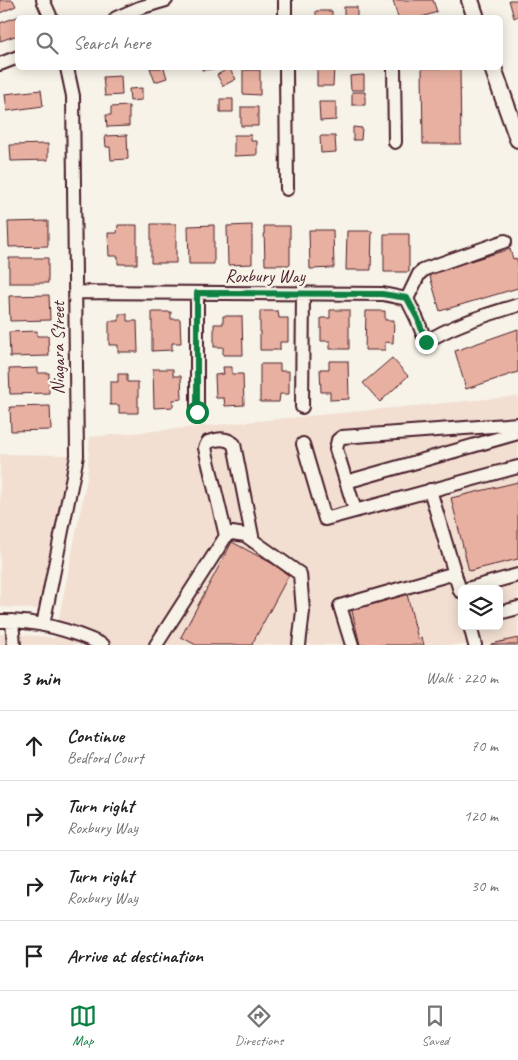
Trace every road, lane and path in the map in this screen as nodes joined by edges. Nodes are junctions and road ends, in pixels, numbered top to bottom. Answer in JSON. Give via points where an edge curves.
{"nodes":[{"id":1,"x":43,"y":0,"type":"edge"},
{"id":2,"x":166,"y":0,"type":"edge"},
{"id":3,"x":285,"y":0,"type":"edge"},
{"id":4,"x":470,"y":0,"type":"edge"},
{"id":5,"x":50,"y":15,"type":"edge"},
{"id":6,"x":123,"y":15,"type":"edge"},
{"id":7,"x":285,"y":15,"type":"edge"},
{"id":8,"x":475,"y":15,"type":"edge"},
{"id":9,"x":15,"y":58,"type":"edge"},
{"id":10,"x":0,"y":64,"type":"edge"},
{"id":11,"x":67,"y":70,"type":"edge"},
{"id":12,"x":286,"y":70,"type":"edge"},
{"id":13,"x":394,"y":70,"type":"edge"},
{"id":14,"x":494,"y":70,"type":"edge"},
{"id":15,"x":518,"y":139,"type":"edge"},
{"id":16,"x":395,"y":142,"type":"dead end"},
{"id":17,"x":287,"y":189,"type":"dead end"},
{"id":18,"x":505,"y":241,"type":"dead end"},
{"id":19,"x":75,"y":292,"type":"junction"},
{"id":20,"x":197,"y":293,"type":"junction"},
{"id":21,"x":303,"y":293,"type":"junction"},
{"id":22,"x":407,"y":298,"type":"junction"},
{"id":23,"x":518,"y":305,"type":"edge"},
{"id":24,"x":302,"y":407,"type":"dead end"},
{"id":25,"x":197,"y":412,"type":"dead end"},
{"id":26,"x":518,"y":424,"type":"edge"},
{"id":27,"x":518,"y":433,"type":"edge"},
{"id":28,"x":303,"y":444,"type":"dead end"},
{"id":29,"x":518,"y":466,"type":"edge"},
{"id":30,"x":346,"y":482,"type":"junction"},
{"id":31,"x":430,"y":490,"type":"junction"},
{"id":32,"x":355,"y":510,"type":"junction"},
{"id":33,"x":226,"y":536,"type":"junction"},
{"id":34,"x":253,"y":541,"type":"junction"},
{"id":35,"x":455,"y":572,"type":"junction"},
{"id":36,"x":518,"y":575,"type":"edge"},
{"id":37,"x":460,"y":585,"type":"edge"},
{"id":38,"x":484,"y":585,"type":"edge"},
{"id":39,"x":518,"y":608,"type":"edge"},
{"id":40,"x":503,"y":612,"type":"edge"},
{"id":41,"x":6,"y":621,"type":"edge"},
{"id":42,"x":43,"y":625,"type":"junction"},
{"id":43,"x":471,"y":630,"type":"edge"},
{"id":44,"x":14,"y":645,"type":"edge"},
{"id":45,"x":103,"y":645,"type":"edge"},
{"id":46,"x":156,"y":645,"type":"edge"},
{"id":47,"x":299,"y":645,"type":"edge"},
{"id":48,"x":352,"y":645,"type":"edge"},
{"id":49,"x":474,"y":645,"type":"edge"}],
"edges":[{"from":1,"to":5,"type":"street"},
{"from":2,"to":6,"type":"street"},
{"from":3,"to":7,"type":"street"},
{"from":4,"to":8,"type":"main road"},
{"from":9,"to":10,"type":"street"},
{"from":11,"to":19,"type":"street","name":"Niagara Street","via":[[73,96]]},
{"from":12,"to":17,"type":"street"},
{"from":13,"to":16,"type":"street"},
{"from":14,"to":15,"type":"main road"},
{"from":18,"to":22,"type":"street","via":[[425,269]]},
{"from":19,"to":20,"type":"street","name":"Roxbury Way"},
{"from":19,"to":42,"type":"street","name":"Niagara Street","via":[[76,456]]},
{"from":20,"to":21,"type":"street","name":"Roxbury Way"},
{"from":20,"to":25,"type":"street"},
{"from":21,"to":22,"type":"street","name":"Roxbury Way","via":[[382,294]]},
{"from":21,"to":24,"type":"street"},
{"from":22,"to":23,"type":"street","via":[[426,342],[458,325]]},
{"from":26,"to":30,"type":"street","via":[[342,437],[336,449]]},
{"from":27,"to":30,"type":"street"},
{"from":28,"to":32,"type":"street","via":[[325,519]]},
{"from":29,"to":31,"type":"street"},
{"from":30,"to":32,"type":"street"},
{"from":31,"to":32,"type":"street"},
{"from":31,"to":35,"type":"street"},
{"from":33,"to":34,"type":"street","via":[[232,533],[245,535]]},
{"from":33,"to":34,"type":"street","via":[[205,448],[208,442],[219,439],[227,439],[234,444]]},
{"from":33,"to":46,"type":"street"},
{"from":34,"to":47,"type":"street","via":[[300,574],[303,611]]},
{"from":35,"to":37,"type":"street"},
{"from":35,"to":48,"type":"street","via":[[340,606]]},
{"from":36,"to":38,"type":"street"},
{"from":39,"to":40,"type":"street"},
{"from":41,"to":42,"type":"street"},
{"from":41,"to":44,"type":"street"},
{"from":42,"to":45,"type":"street","via":[[76,633]]},
{"from":43,"to":49,"type":"street"}]}
